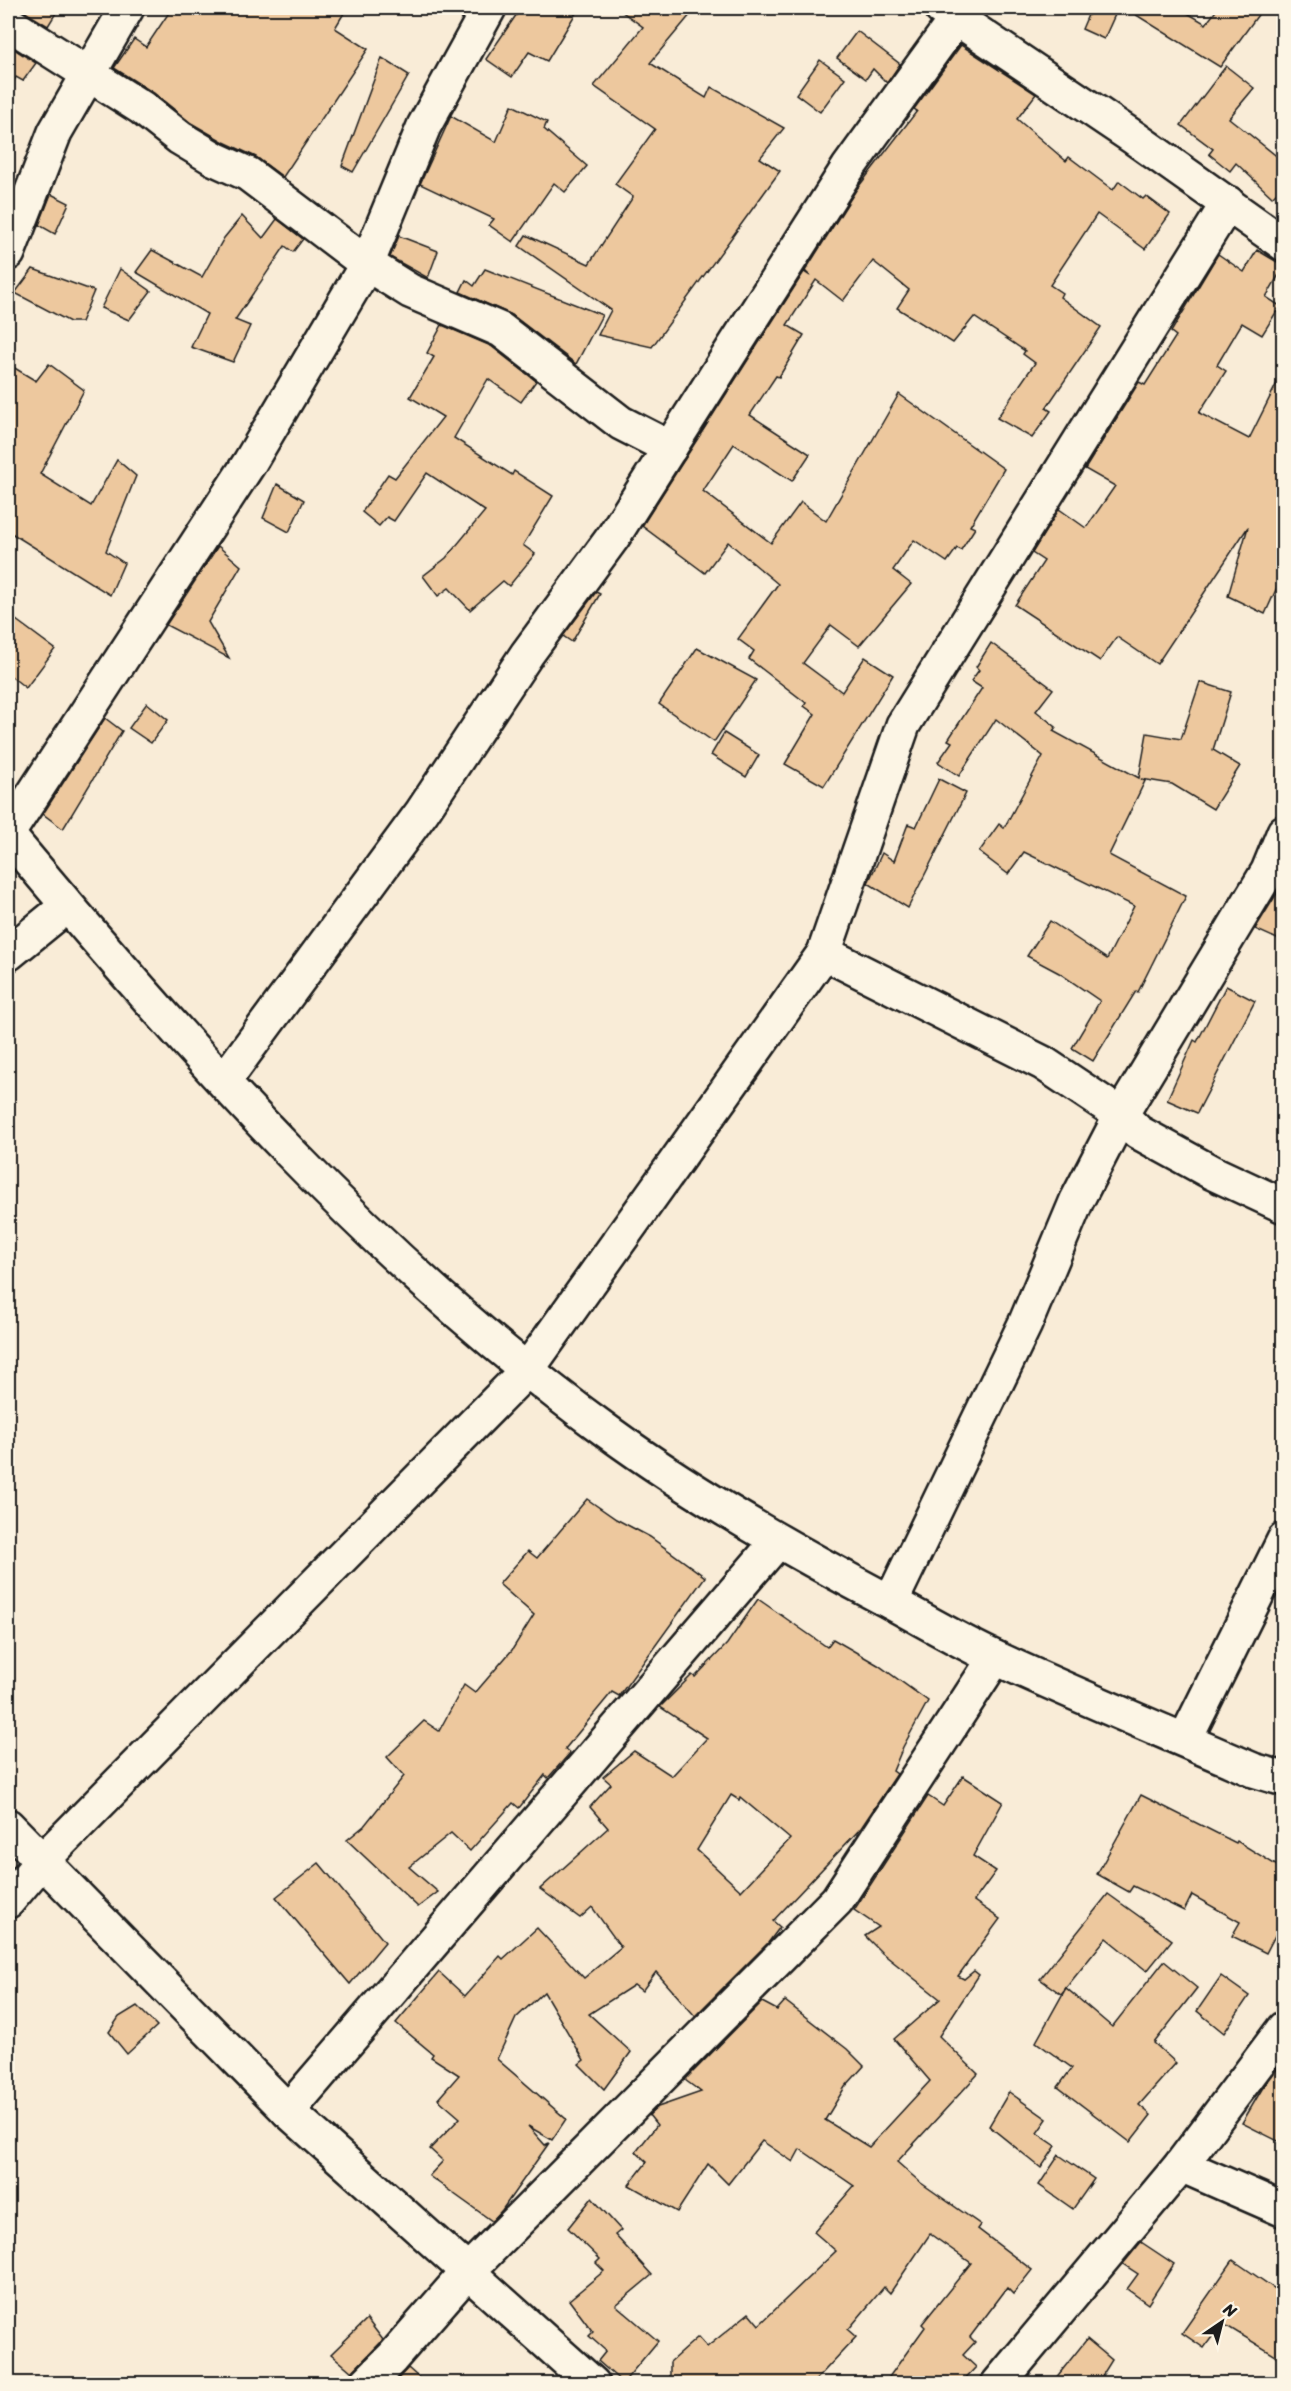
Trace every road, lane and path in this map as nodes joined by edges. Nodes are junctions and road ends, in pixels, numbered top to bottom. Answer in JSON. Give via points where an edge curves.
{"nodes":[{"id":1,"x":127,"y":8,"type":"edge"},
{"id":2,"x":489,"y":8,"type":"edge"},
{"id":3,"x":949,"y":13,"type":"edge"},
{"id":4,"x":8,"y":23,"type":"edge"},
{"id":5,"x":88,"y":74,"type":"junction"},
{"id":6,"x":1228,"y":203,"type":"junction"},
{"id":7,"x":1284,"y":244,"type":"edge"},
{"id":8,"x":8,"y":253,"type":"edge"},
{"id":9,"x":367,"y":264,"type":"junction"},
{"id":10,"x":670,"y":448,"type":"junction"},
{"id":11,"x":1284,"y":832,"type":"edge"},
{"id":12,"x":8,"y":834,"type":"edge"},
{"id":13,"x":1276,"y":875,"type":"edge"},
{"id":14,"x":67,"y":906,"type":"junction"},
{"id":15,"x":824,"y":953,"type":"junction"},
{"id":16,"x":8,"y":954,"type":"edge"},
{"id":17,"x":224,"y":1081,"type":"junction"},
{"id":18,"x":1121,"y":1115,"type":"junction"},
{"id":19,"x":1284,"y":1206,"type":"edge"},
{"id":20,"x":527,"y":1370,"type":"junction"},
{"id":21,"x":1284,"y":1540,"type":"edge"},
{"id":22,"x":777,"y":1542,"type":"junction"},
{"id":23,"x":891,"y":1602,"type":"junction"},
{"id":24,"x":995,"y":1658,"type":"junction"},
{"id":25,"x":1185,"y":1740,"type":"junction"},
{"id":26,"x":1284,"y":1779,"type":"edge"},
{"id":27,"x":8,"y":1826,"type":"edge"},
{"id":28,"x":40,"y":1862,"type":"junction"},
{"id":29,"x":8,"y":1901,"type":"edge"},
{"id":30,"x":1284,"y":2028,"type":"edge"},
{"id":31,"x":288,"y":2111,"type":"junction"},
{"id":32,"x":1180,"y":2165,"type":"junction"},
{"id":33,"x":1284,"y":2210,"type":"edge"},
{"id":34,"x":468,"y":2271,"type":"junction"},
{"id":35,"x":366,"y":2384,"type":"edge"},
{"id":36,"x":593,"y":2384,"type":"edge"},
{"id":37,"x":998,"y":2384,"type":"edge"}],
"edges":[{"from":1,"to":5,"type":"street"},
{"from":2,"to":9,"type":"street","via":[[424,126]]},
{"from":3,"to":6,"type":"street"},
{"from":3,"to":10,"type":"street"},
{"from":4,"to":5,"type":"street"},
{"from":5,"to":8,"type":"street","via":[[55,132]]},
{"from":5,"to":9,"type":"street","via":[[180,138],[248,174]]},
{"from":6,"to":7,"type":"street"},
{"from":6,"to":15,"type":"street","via":[[907,718]]},
{"from":9,"to":10,"type":"street","via":[[411,291],[501,330],[613,418]]},
{"from":9,"to":12,"type":"street","via":[[250,462]]},
{"from":10,"to":17,"type":"street","via":[[613,537],[527,654],[422,812]]},
{"from":11,"to":13,"type":"street"},
{"from":12,"to":14,"type":"street"},
{"from":13,"to":18,"type":"street"},
{"from":14,"to":16,"type":"street"},
{"from":14,"to":17,"type":"street"},
{"from":15,"to":18,"type":"street","via":[[1043,1063]]},
{"from":15,"to":20,"type":"street"},
{"from":17,"to":20,"type":"street","via":[[448,1306]]},
{"from":18,"to":19,"type":"street","via":[[1138,1132],[1210,1172]]},
{"from":18,"to":23,"type":"street","via":[[1077,1200],[1025,1324]]},
{"from":20,"to":22,"type":"street","via":[[610,1434]]},
{"from":20,"to":28,"type":"street"},
{"from":21,"to":25,"type":"street"},
{"from":22,"to":23,"type":"street"},
{"from":22,"to":31,"type":"street"},
{"from":23,"to":24,"type":"street"},
{"from":24,"to":25,"type":"street"},
{"from":24,"to":34,"type":"street","via":[[837,1900]]},
{"from":25,"to":26,"type":"street"},
{"from":27,"to":28,"type":"street"},
{"from":28,"to":29,"type":"street"},
{"from":28,"to":31,"type":"street"},
{"from":30,"to":32,"type":"street"},
{"from":31,"to":34,"type":"street"},
{"from":32,"to":33,"type":"street"},
{"from":32,"to":37,"type":"street"},
{"from":34,"to":35,"type":"street"},
{"from":34,"to":36,"type":"street"}]}
